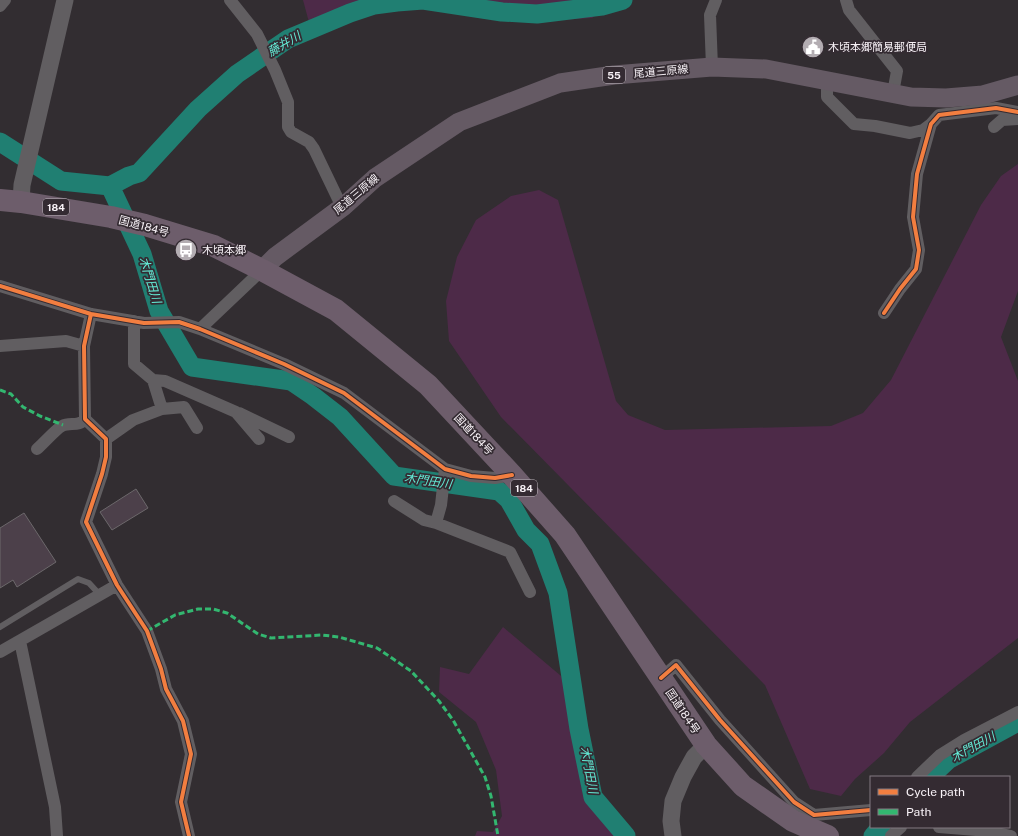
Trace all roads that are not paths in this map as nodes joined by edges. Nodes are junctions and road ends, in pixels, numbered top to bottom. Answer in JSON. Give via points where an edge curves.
{"nodes":[{"id":1,"x":5,"y":0,"type":"edge"},
{"id":2,"x":66,"y":0,"type":"edge"},
{"id":3,"x":230,"y":0,"type":"edge"},
{"id":4,"x":716,"y":0,"type":"edge"},
{"id":5,"x":846,"y":0,"type":"edge"},
{"id":6,"x":0,"y":6,"type":"edge"},
{"id":7,"x":712,"y":67,"type":"junction"},
{"id":8,"x":827,"y":80,"type":"junction"},
{"id":9,"x":1018,"y":85,"type":"edge"},
{"id":10,"x":893,"y":94,"type":"junction"},
{"id":11,"x":1018,"y":112,"type":"edge"},
{"id":12,"x":1018,"y":119,"type":"edge"},
{"id":13,"x":931,"y":124,"type":"junction"},
{"id":14,"x":994,"y":127,"type":"dead end"},
{"id":15,"x":14,"y":196,"type":"edge"},
{"id":16,"x":344,"y":206,"type":"junction"},
{"id":17,"x":262,"y":270,"type":"junction"},
{"id":18,"x":0,"y":286,"type":"edge"},
{"id":19,"x":884,"y":313,"type":"dead end"},
{"id":20,"x":91,"y":314,"type":"junction"},
{"id":21,"x":134,"y":321,"type":"junction"},
{"id":22,"x":200,"y":329,"type":"junction"},
{"id":23,"x":0,"y":346,"type":"edge"},
{"id":24,"x":84,"y":346,"type":"junction"},
{"id":25,"x":153,"y":380,"type":"junction"},
{"id":26,"x":162,"y":409,"type":"junction"},
{"id":27,"x":236,"y":412,"type":"junction"},
{"id":28,"x":86,"y":419,"type":"junction"},
{"id":29,"x":197,"y":428,"type":"dead end"},
{"id":30,"x":289,"y":437,"type":"dead end"},
{"id":31,"x":106,"y":439,"type":"junction"},
{"id":32,"x":259,"y":439,"type":"dead end"},
{"id":33,"x":37,"y":449,"type":"dead end"},
{"id":34,"x":444,"y":469,"type":"junction"},
{"id":35,"x":512,"y":475,"type":"junction"},
{"id":36,"x":394,"y":501,"type":"dead end"},
{"id":37,"x":436,"y":523,"type":"junction"},
{"id":38,"x":117,"y":584,"type":"junction"},
{"id":39,"x":530,"y":592,"type":"dead end"},
{"id":40,"x":100,"y":595,"type":"junction"},
{"id":41,"x":0,"y":627,"type":"edge"},
{"id":42,"x":20,"y":641,"type":"junction"},
{"id":43,"x":0,"y":652,"type":"edge"},
{"id":44,"x":661,"y":678,"type":"junction"},
{"id":45,"x":1018,"y":712,"type":"edge"},
{"id":46,"x":706,"y":745,"type":"junction"},
{"id":47,"x":918,"y":776,"type":"edge"},
{"id":48,"x":870,"y":810,"type":"edge"},
{"id":49,"x":900,"y":828,"type":"edge"},
{"id":50,"x":951,"y":828,"type":"edge"},
{"id":51,"x":57,"y":836,"type":"edge"},
{"id":52,"x":189,"y":836,"type":"edge"},
{"id":53,"x":673,"y":836,"type":"edge"},
{"id":54,"x":828,"y":836,"type":"edge"},
{"id":55,"x":891,"y":836,"type":"edge"},
{"id":56,"x":1011,"y":836,"type":"edge"}],
"edges":[{"from":1,"to":6,"type":"street"},
{"from":2,"to":15,"type":"street","via":[[46,86]]},
{"from":3,"to":16,"type":"street","via":[[257,34],[275,70],[288,102],[288,127],[291,132],[309,142],[314,149],[339,201]]},
{"from":4,"to":7,"type":"street","via":[[710,15]]},
{"from":5,"to":10,"type":"street","via":[[849,10],[896,71]]},
{"from":7,"to":8,"type":"main road","name":"尾道三原線","number":"55","via":[[766,69]]},
{"from":7,"to":16,"type":"main road","name":"尾道三原線","number":"55","via":[[614,75],[560,83],[459,122],[375,178]]},
{"from":8,"to":10,"type":"main road","name":"尾道三原線","number":"55"},
{"from":8,"to":13,"type":"street","via":[[827,97],[854,124],[910,133],[923,130]]},
{"from":9,"to":10,"type":"main road","name":"尾道三原線","number":"55","via":[[983,95],[946,98]]},
{"from":11,"to":13,"type":"street","via":[[996,108],[939,114]]},
{"from":12,"to":14,"type":"street","via":[[1002,120]]},
{"from":13,"to":19,"type":"street","via":[[917,174],[913,217],[919,250],[916,269]]},
{"from":15,"to":17,"type":"highway","name":"国道184号","number":"184","via":[[145,225],[214,246]]},
{"from":16,"to":17,"type":"main road","name":"尾道三原線","number":"55","via":[[275,257]]},
{"from":17,"to":22,"type":"street"},
{"from":17,"to":35,"type":"highway","name":"国道184号","number":"184","via":[[336,310],[428,385]]},
{"from":18,"to":20,"type":"street"},
{"from":20,"to":21,"type":"street"},
{"from":20,"to":24,"type":"street"},
{"from":21,"to":22,"type":"street","via":[[156,324],[179,322]]},
{"from":21,"to":25,"type":"street","via":[[134,364]]},
{"from":22,"to":34,"type":"street","via":[[284,364],[344,393]]},
{"from":23,"to":24,"type":"street","via":[[66,341]]},
{"from":24,"to":28,"type":"street"},
{"from":25,"to":26,"type":"street"},
{"from":25,"to":27,"type":"street","via":[[166,381]]},
{"from":26,"to":29,"type":"street","via":[[184,406]]},
{"from":26,"to":31,"type":"street","via":[[133,420]]},
{"from":27,"to":30,"type":"street"},
{"from":27,"to":32,"type":"street"},
{"from":28,"to":31,"type":"street"},
{"from":28,"to":33,"type":"street","via":[[76,424],[63,425]]},
{"from":31,"to":38,"type":"street","via":[[106,457],[102,474],[86,522]]},
{"from":34,"to":35,"type":"street","via":[[471,476],[495,478]]},
{"from":34,"to":37,"type":"street","via":[[441,505]]},
{"from":35,"to":44,"type":"highway","name":"国道184号","number":"184","via":[[565,535]]},
{"from":36,"to":37,"type":"street","via":[[424,520]]},
{"from":37,"to":39,"type":"street","via":[[510,552]]},
{"from":38,"to":40,"type":"street"},
{"from":38,"to":52,"type":"street","via":[[147,631],[166,689],[183,721],[191,754],[181,802]]},
{"from":40,"to":41,"type":"lane","via":[[89,582],[78,579]]},
{"from":40,"to":42,"type":"street"},
{"from":42,"to":43,"type":"street"},
{"from":42,"to":51,"type":"street","via":[[55,807]]},
{"from":44,"to":46,"type":"highway","name":"国道184号","number":"184"},
{"from":44,"to":48,"type":"street","via":[[676,665],[720,720],[801,807],[814,815]]},
{"from":45,"to":47,"type":"street","via":[[940,755]]},
{"from":46,"to":53,"type":"street","via":[[694,757],[673,801]]},
{"from":46,"to":54,"type":"highway","name":"国道184号","number":"184","via":[[744,786],[793,821]]},
{"from":49,"to":55,"type":"street"},
{"from":50,"to":56,"type":"street"}]}
